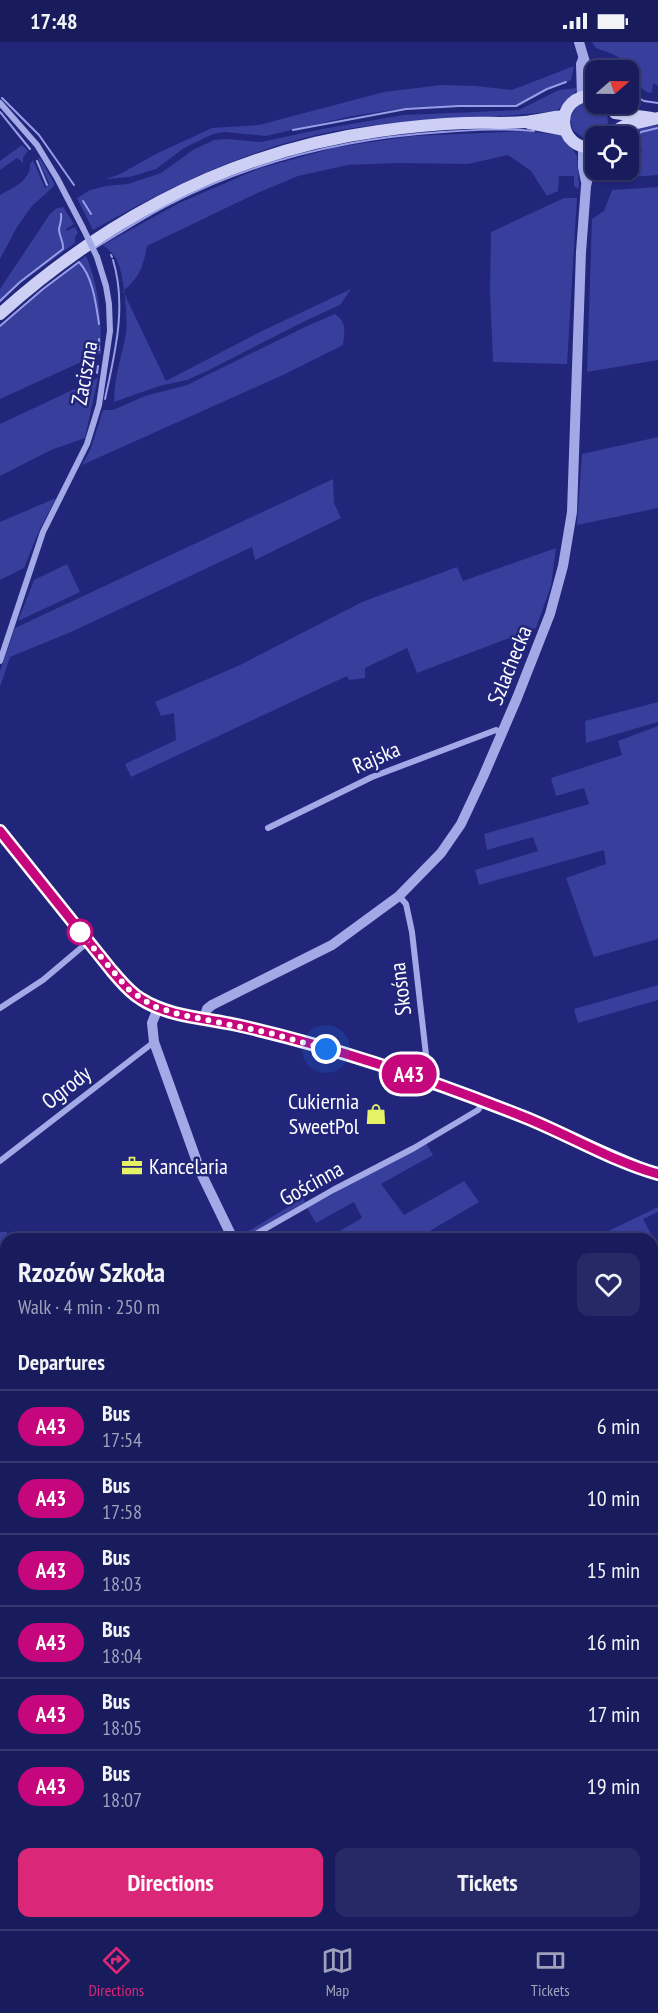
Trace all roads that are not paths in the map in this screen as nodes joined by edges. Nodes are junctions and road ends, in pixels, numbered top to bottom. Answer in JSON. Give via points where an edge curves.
{"nodes":[{"id":1,"x":579,"y":42,"type":"edge"},
{"id":2,"x":583,"y":58,"type":"junction"},
{"id":3,"x":585,"y":62,"type":"edge"},
{"id":4,"x":582,"y":96,"type":"joint"},
{"id":5,"x":0,"y":103,"type":"edge"},
{"id":6,"x":639,"y":114,"type":"edge"},
{"id":7,"x":564,"y":116,"type":"junction"},
{"id":8,"x":657,"y":118,"type":"edge"},
{"id":9,"x":525,"y":122,"type":"junction"},
{"id":10,"x":635,"y":126,"type":"edge"},
{"id":11,"x":565,"y":130,"type":"junction"},
{"id":12,"x":585,"y":145,"type":"edge"},
{"id":13,"x":585,"y":162,"type":"edge"},
{"id":14,"x":585,"y":180,"type":"edge"},
{"id":15,"x":585,"y":180,"type":"edge"},
{"id":16,"x":0,"y":314,"type":"edge"},
{"id":17,"x":0,"y":661,"type":"edge"},
{"id":18,"x":502,"y":733,"type":"junction"},
{"id":19,"x":268,"y":828,"type":"dead end"},
{"id":20,"x":0,"y":831,"type":"edge"},
{"id":21,"x":399,"y":896,"type":"junction"},
{"id":22,"x":88,"y":942,"type":"junction"},
{"id":23,"x":0,"y":1008,"type":"edge"},
{"id":24,"x":158,"y":1008,"type":"junction"},
{"id":25,"x":204,"y":1018,"type":"junction"},
{"id":26,"x":154,"y":1042,"type":"junction"},
{"id":27,"x":429,"y":1081,"type":"junction"},
{"id":28,"x":484,"y":1101,"type":"junction"},
{"id":29,"x":0,"y":1161,"type":"edge"},
{"id":30,"x":658,"y":1174,"type":"edge"},
{"id":31,"x":230,"y":1233,"type":"edge"},
{"id":32,"x":258,"y":1233,"type":"edge"}],
"edges":[{"from":1,"to":2,"type":"street"},
{"from":2,"to":3,"type":"street"},
{"from":2,"to":4,"type":"street"},
{"from":4,"to":7,"type":"main road","via":[[570,104]]},
{"from":5,"to":17,"type":"street","name":"Zaciszna","bridge":true,"via":[[37,145],[97,257],[106,286],[110,331],[99,405],[87,444],[43,532]]},
{"from":6,"to":8,"type":"main road"},
{"from":7,"to":9,"type":"main road"},
{"from":7,"to":11,"type":"main road"},
{"from":8,"to":10,"type":"main road"},
{"from":9,"to":11,"type":"main road"},
{"from":9,"to":16,"type":"main road","via":[[378,131],[301,146],[236,167],[170,196],[101,234],[45,274]]},
{"from":11,"to":12,"type":"main road","via":[[572,141]]},
{"from":13,"to":14,"type":"street","name":"Szlachecka"},
{"from":15,"to":18,"type":"street","name":"Szlachecka","via":[[569,532],[550,614]]},
{"from":18,"to":19,"type":"street","name":"Rajska","via":[[496,730],[388,771]]},
{"from":18,"to":21,"type":"street","name":"Szlachecka","via":[[461,824],[441,853]]},
{"from":20,"to":22,"type":"street"},
{"from":21,"to":25,"type":"street","name":"Szlachecka","via":[[332,945],[212,1005]]},
{"from":21,"to":27,"type":"street","name":"Skośna","via":[[412,932]]},
{"from":22,"to":23,"type":"street","via":[[43,980]]},
{"from":22,"to":24,"type":"street","via":[[128,989]]},
{"from":24,"to":25,"type":"street"},
{"from":24,"to":26,"type":"street","via":[[152,1023]]},
{"from":25,"to":27,"type":"street","via":[[278,1035]]},
{"from":26,"to":29,"type":"street","name":"Ogrody"},
{"from":26,"to":31,"type":"street","via":[[201,1173]]},
{"from":27,"to":28,"type":"street"},
{"from":28,"to":30,"type":"street"},
{"from":28,"to":32,"type":"street","name":"Gościnna","via":[[478,1110],[414,1148]]}]}
